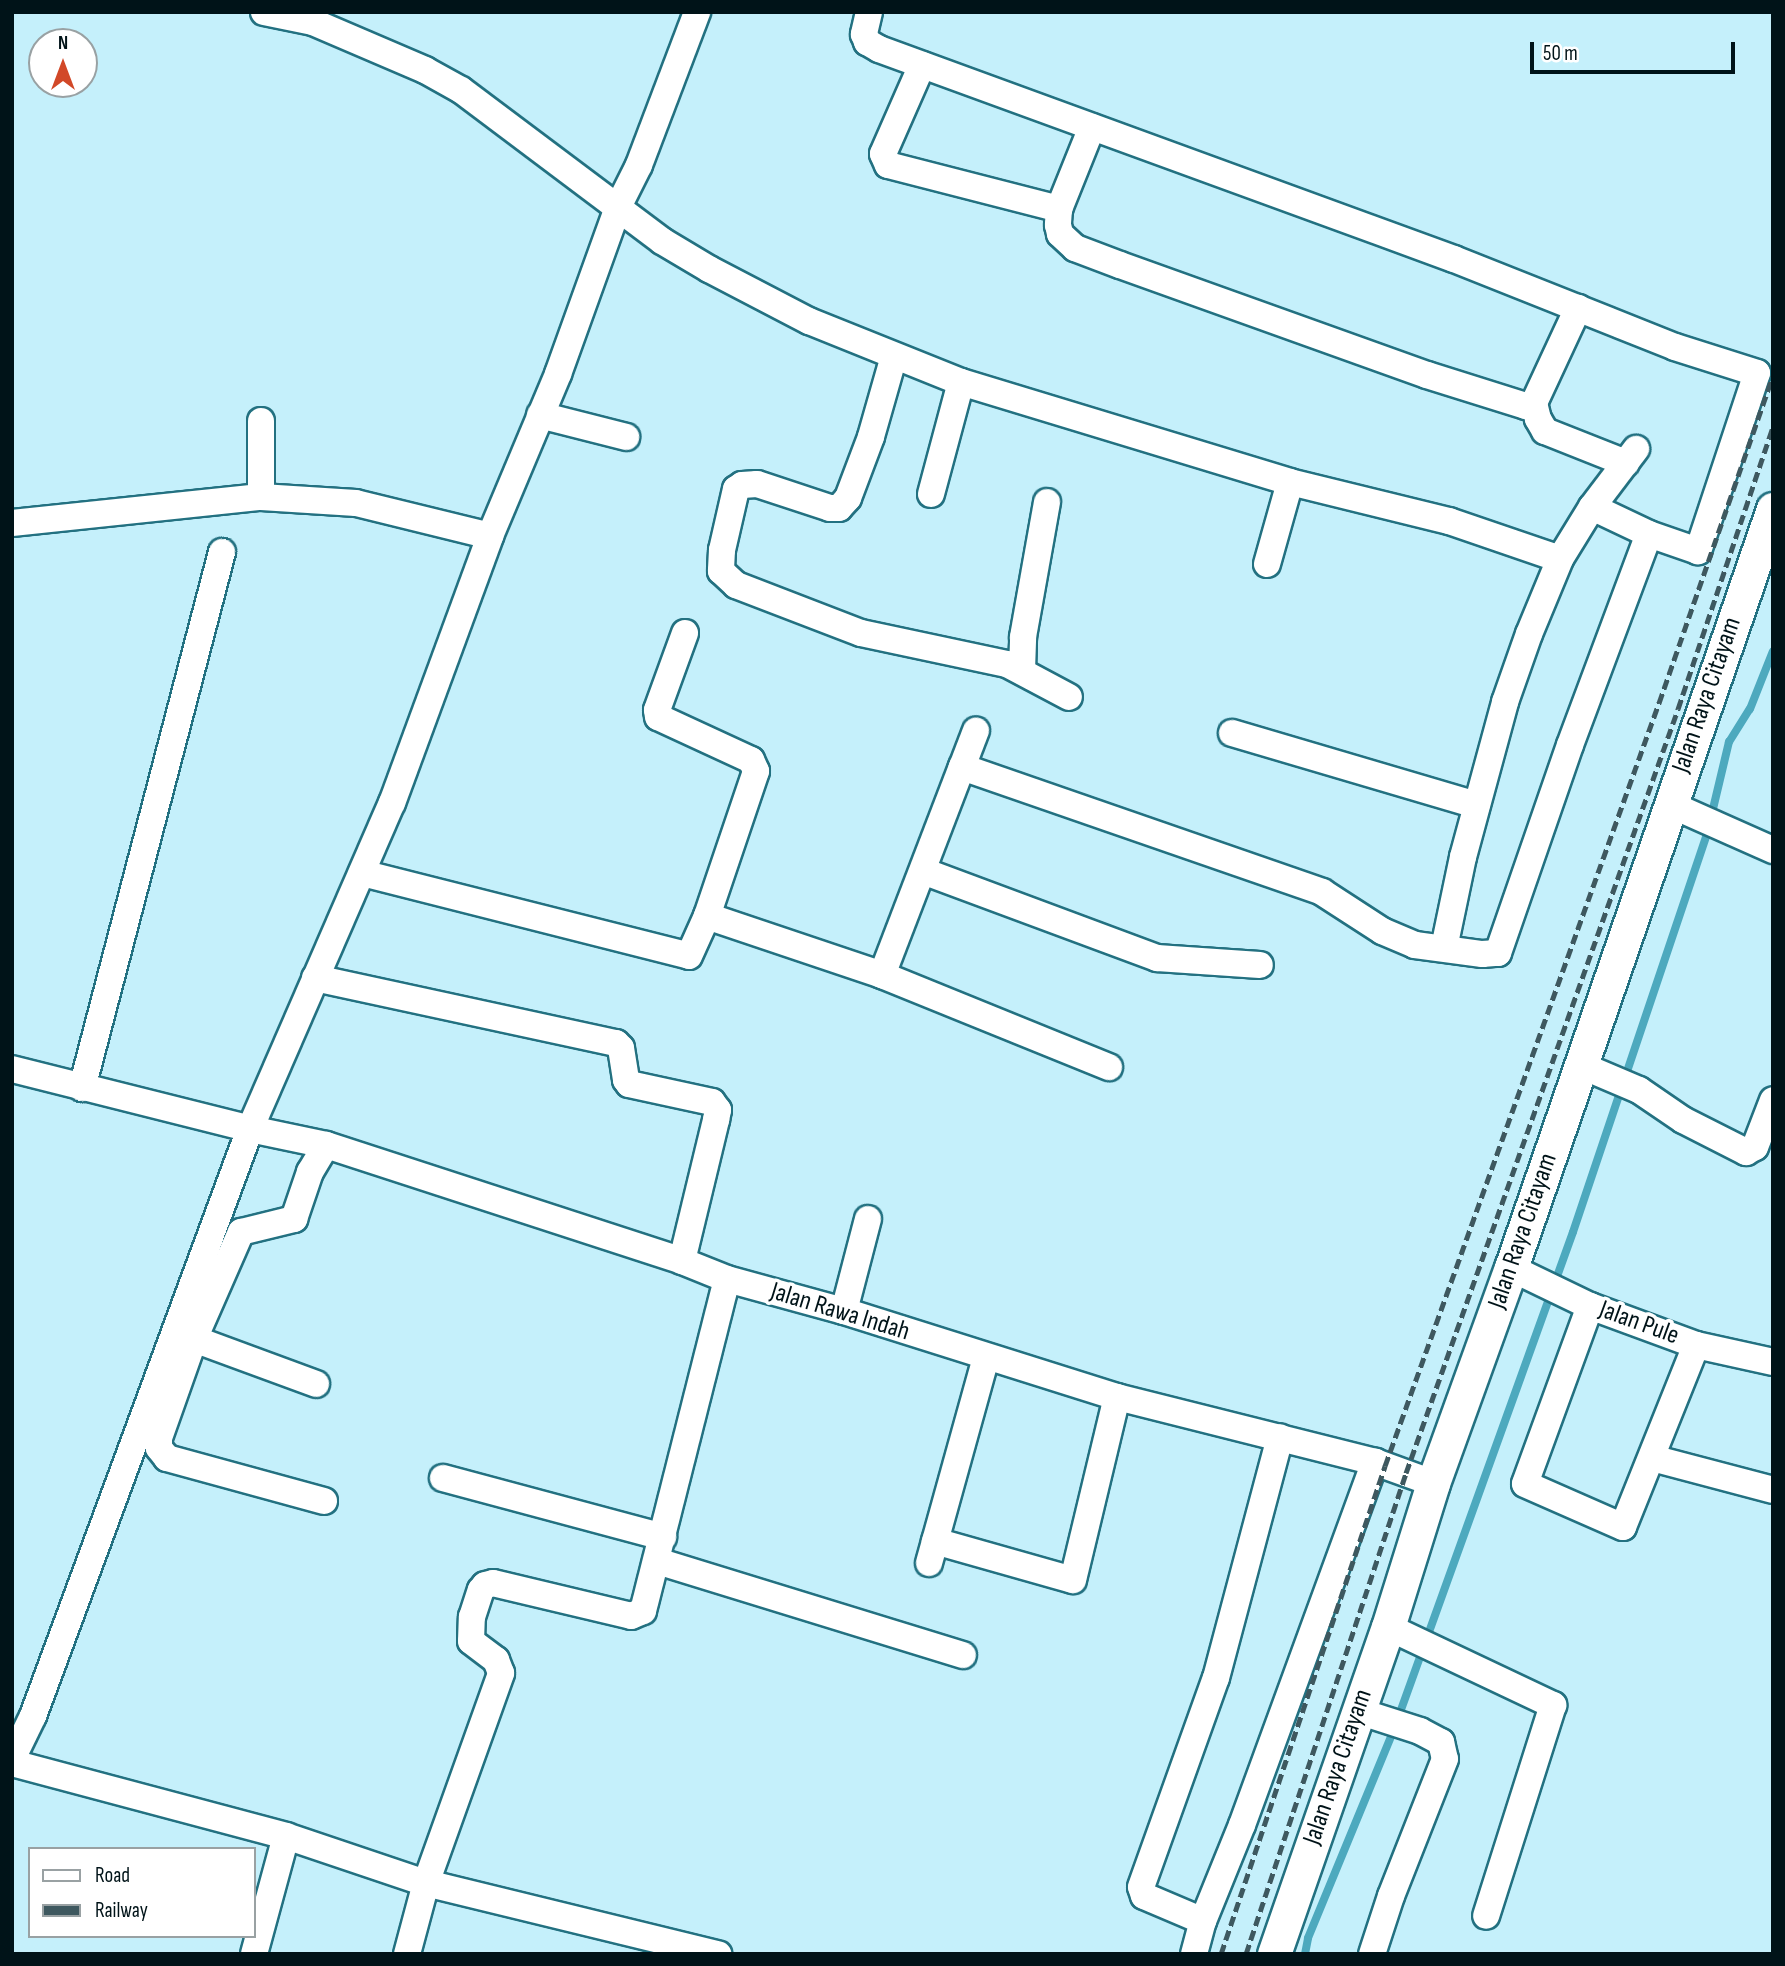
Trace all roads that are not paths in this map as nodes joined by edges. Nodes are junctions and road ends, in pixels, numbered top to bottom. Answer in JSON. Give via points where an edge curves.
{"nodes":[{"id":1,"x":264,"y":12,"type":"edge"},
{"id":2,"x":697,"y":12,"type":"edge"},
{"id":3,"x":869,"y":12,"type":"edge"},
{"id":4,"x":922,"y":65,"type":"junction"},
{"id":5,"x":1092,"y":127,"type":"junction"},
{"id":6,"x":618,"y":207,"type":"junction"},
{"id":7,"x":1059,"y":209,"type":"junction"},
{"id":8,"x":1577,"y":308,"type":"junction"},
{"id":9,"x":894,"y":356,"type":"junction"},
{"id":10,"x":961,"y":382,"type":"junction"},
{"id":11,"x":1534,"y":403,"type":"junction"},
{"id":12,"x":540,"y":415,"type":"junction"},
{"id":13,"x":261,"y":421,"type":"dead end"},
{"id":14,"x":626,"y":437,"type":"dead end"},
{"id":15,"x":1290,"y":482,"type":"junction"},
{"id":16,"x":931,"y":494,"type":"dead end"},
{"id":17,"x":261,"y":497,"type":"junction"},
{"id":18,"x":1047,"y":502,"type":"dead end"},
{"id":19,"x":1592,"y":508,"type":"junction"},
{"id":20,"x":1773,"y":509,"type":"edge"},
{"id":21,"x":12,"y":523,"type":"edge"},
{"id":22,"x":1649,"y":534,"type":"junction"},
{"id":23,"x":490,"y":536,"type":"junction"},
{"id":24,"x":222,"y":552,"type":"dead end"},
{"id":25,"x":1560,"y":559,"type":"junction"},
{"id":26,"x":1267,"y":564,"type":"dead end"},
{"id":27,"x":685,"y":633,"type":"dead end"},
{"id":28,"x":1022,"y":670,"type":"junction"},
{"id":29,"x":1069,"y":697,"type":"dead end"},
{"id":30,"x":976,"y":731,"type":"dead end"},
{"id":31,"x":1232,"y":733,"type":"dead end"},
{"id":32,"x":962,"y":767,"type":"junction"},
{"id":33,"x":1477,"y":805,"type":"junction"},
{"id":34,"x":1682,"y":810,"type":"junction"},
{"id":35,"x":1773,"y":850,"type":"edge"},
{"id":36,"x":923,"y":871,"type":"junction"},
{"id":37,"x":362,"y":873,"type":"junction"},
{"id":38,"x":707,"y":916,"type":"junction"},
{"id":39,"x":1444,"y":948,"type":"junction"},
{"id":40,"x":1259,"y":965,"type":"dead end"},
{"id":41,"x":882,"y":975,"type":"junction"},
{"id":42,"x":315,"y":978,"type":"junction"},
{"id":43,"x":1109,"y":1067,"type":"dead end"},
{"id":44,"x":12,"y":1069,"type":"edge"},
{"id":45,"x":1591,"y":1069,"type":"junction"},
{"id":46,"x":82,"y":1088,"type":"junction"},
{"id":47,"x":1773,"y":1100,"type":"edge"},
{"id":48,"x":250,"y":1129,"type":"junction"},
{"id":49,"x":326,"y":1145,"type":"junction"},
{"id":50,"x":867,"y":1219,"type":"dead end"},
{"id":51,"x":682,"y":1261,"type":"junction"},
{"id":52,"x":1511,"y":1268,"type":"junction"},
{"id":53,"x":727,"y":1279,"type":"junction"},
{"id":54,"x":1581,"y":1300,"type":"junction"},
{"id":55,"x":844,"y":1311,"type":"junction"},
{"id":56,"x":194,"y":1339,"type":"junction"},
{"id":57,"x":1696,"y":1345,"type":"junction"},
{"id":58,"x":985,"y":1357,"type":"junction"},
{"id":59,"x":1773,"y":1362,"type":"edge"},
{"id":60,"x":316,"y":1384,"type":"dead end"},
{"id":61,"x":1117,"y":1397,"type":"junction"},
{"id":62,"x":1280,"y":1437,"type":"junction"},
{"id":63,"x":1652,"y":1458,"type":"junction"},
{"id":64,"x":1375,"y":1462,"type":"junction"},
{"id":65,"x":443,"y":1478,"type":"dead end"},
{"id":66,"x":1433,"y":1483,"type":"junction"},
{"id":67,"x":1773,"y":1490,"type":"edge"},
{"id":68,"x":324,"y":1501,"type":"dead end"},
{"id":69,"x":660,"y":1549,"type":"junction"},
{"id":70,"x":1399,"y":1633,"type":"junction"},
{"id":71,"x":963,"y":1655,"type":"dead end"},
{"id":72,"x":1369,"y":1714,"type":"junction"},
{"id":73,"x":12,"y":1761,"type":"edge"},
{"id":74,"x":286,"y":1836,"type":"junction"},
{"id":75,"x":426,"y":1883,"type":"junction"},
{"id":76,"x":1486,"y":1916,"type":"dead end"},
{"id":77,"x":1203,"y":1921,"type":"junction"},
{"id":78,"x":254,"y":1954,"type":"edge"},
{"id":79,"x":407,"y":1954,"type":"edge"},
{"id":80,"x":718,"y":1954,"type":"edge"},
{"id":81,"x":1194,"y":1954,"type":"edge"},
{"id":82,"x":1274,"y":1954,"type":"edge"},
{"id":83,"x":1372,"y":1954,"type":"edge"}],
"edges":[{"from":1,"to":6,"type":"street","via":[[313,22],[425,70],[461,90]]},
{"from":2,"to":6,"type":"street","via":[[639,165]]},
{"from":3,"to":4,"type":"street","via":[[864,34],[867,42]]},
{"from":4,"to":5,"type":"street"},
{"from":4,"to":7,"type":"street","via":[[883,154],[888,165]]},
{"from":5,"to":7,"type":"street"},
{"from":5,"to":8,"type":"street"},
{"from":6,"to":9,"type":"street","via":[[709,269],[808,321]]},
{"from":6,"to":12,"type":"street"},
{"from":7,"to":11,"type":"street","via":[[1060,234],[1075,248],[1427,375],[1519,405]]},
{"from":8,"to":11,"type":"street"},
{"from":8,"to":22,"type":"street","via":[[1757,373],[1698,551]]},
{"from":9,"to":10,"type":"street"},
{"from":9,"to":28,"type":"street","via":[[848,498],[839,508],[830,508],[757,484],[742,485],[736,489],[721,571],[736,586],[861,633]]},
{"from":10,"to":15,"type":"street"},
{"from":10,"to":16,"type":"street"},
{"from":11,"to":19,"type":"street","via":[[1545,431],[1631,456]]},
{"from":12,"to":14,"type":"street"},
{"from":12,"to":23,"type":"street"},
{"from":13,"to":17,"type":"street"},
{"from":15,"to":25,"type":"street","via":[[1423,513]]},
{"from":15,"to":26,"type":"street"},
{"from":17,"to":21,"type":"street"},
{"from":17,"to":23,"type":"street","via":[[356,503]]},
{"from":18,"to":28,"type":"street","via":[[1023,637]]},
{"from":19,"to":22,"type":"street"},
{"from":19,"to":25,"type":"street"},
{"from":20,"to":34,"type":"main road","name":"Jalan Raya Citayam"},
{"from":22,"to":39,"type":"street","via":[[1498,953]]},
{"from":23,"to":37,"type":"street"},
{"from":24,"to":46,"type":"street"},
{"from":25,"to":33,"type":"street","via":[[1505,702]]},
{"from":27,"to":38,"type":"street","via":[[658,717],[755,765]]},
{"from":28,"to":29,"type":"street"},
{"from":30,"to":32,"type":"street"},
{"from":31,"to":33,"type":"street"},
{"from":32,"to":36,"type":"street"},
{"from":32,"to":39,"type":"street","via":[[1322,892],[1382,931],[1415,945]]},
{"from":33,"to":39,"type":"street"},
{"from":34,"to":35,"type":"street"},
{"from":34,"to":45,"type":"main road","name":"Jalan Raya Citayam"},
{"from":36,"to":40,"type":"street","via":[[1157,958]]},
{"from":36,"to":41,"type":"street"},
{"from":37,"to":38,"type":"street","via":[[688,956]]},
{"from":37,"to":42,"type":"street"},
{"from":38,"to":41,"type":"street"},
{"from":41,"to":43,"type":"street"},
{"from":42,"to":48,"type":"street"},
{"from":42,"to":51,"type":"street","via":[[616,1043],[629,1084],[712,1102],[718,1110]]},
{"from":44,"to":46,"type":"street","name":"Jalan Rawa Indah"},
{"from":45,"to":47,"type":"street","via":[[1639,1090],[1683,1120],[1746,1152],[1755,1147]]},
{"from":45,"to":52,"type":"main road","name":"Jalan Raya Citayam"},
{"from":46,"to":48,"type":"street","name":"Jalan Rawa Indah"},
{"from":48,"to":49,"type":"street","name":"Jalan Rawa Indah"},
{"from":48,"to":73,"type":"street","via":[[33,1717]]},
{"from":49,"to":51,"type":"street","name":"Jalan Rawa Indah"},
{"from":49,"to":56,"type":"street","via":[[310,1172],[294,1219],[241,1232]]},
{"from":50,"to":55,"type":"street"},
{"from":51,"to":53,"type":"street","name":"Jalan Rawa Indah"},
{"from":52,"to":54,"type":"street","name":"Jalan Pule"},
{"from":52,"to":66,"type":"main road","name":"Jalan Raya Citayam"},
{"from":53,"to":55,"type":"street","name":"Jalan Rawa Indah"},
{"from":53,"to":69,"type":"street"},
{"from":54,"to":57,"type":"street","name":"Jalan Pule"},
{"from":54,"to":63,"type":"street","via":[[1525,1484],[1623,1527]]},
{"from":55,"to":58,"type":"street","name":"Jalan Rawa Indah"},
{"from":56,"to":60,"type":"street"},
{"from":56,"to":68,"type":"street","via":[[159,1438],[159,1448],[167,1458]]},
{"from":57,"to":59,"type":"street","name":"Jalan Pule"},
{"from":57,"to":63,"type":"street"},
{"from":58,"to":61,"type":"street","name":"Jalan Rawa Indah"},
{"from":58,"to":61,"type":"street","via":[[932,1552],[1073,1580]]},
{"from":61,"to":62,"type":"street","name":"Jalan Rawa Indah"},
{"from":62,"to":64,"type":"street","name":"Jalan Rawa Indah"},
{"from":62,"to":77,"type":"street","via":[[1216,1678],[1141,1888],[1144,1896]]},
{"from":63,"to":67,"type":"street"},
{"from":64,"to":66,"type":"street","name":"Jalan Rawa Indah"},
{"from":64,"to":77,"type":"street"},
{"from":65,"to":69,"type":"street"},
{"from":66,"to":70,"type":"main road","name":"Jalan Raya Citayam"},
{"from":69,"to":71,"type":"street"},
{"from":69,"to":75,"type":"street","via":[[638,1615],[485,1584],[472,1617],[471,1641],[496,1660],[502,1673]]},
{"from":70,"to":72,"type":"main road","name":"Jalan Raya Citayam"},
{"from":70,"to":76,"type":"street","via":[[1553,1705]]},
{"from":72,"to":82,"type":"main road","name":"Jalan Raya Citayam"},
{"from":72,"to":83,"type":"street","via":[[1440,1742],[1446,1759]]},
{"from":73,"to":74,"type":"street"},
{"from":74,"to":75,"type":"street"},
{"from":74,"to":78,"type":"street"},
{"from":75,"to":79,"type":"street"},
{"from":75,"to":80,"type":"street"},
{"from":77,"to":81,"type":"street"}]}
